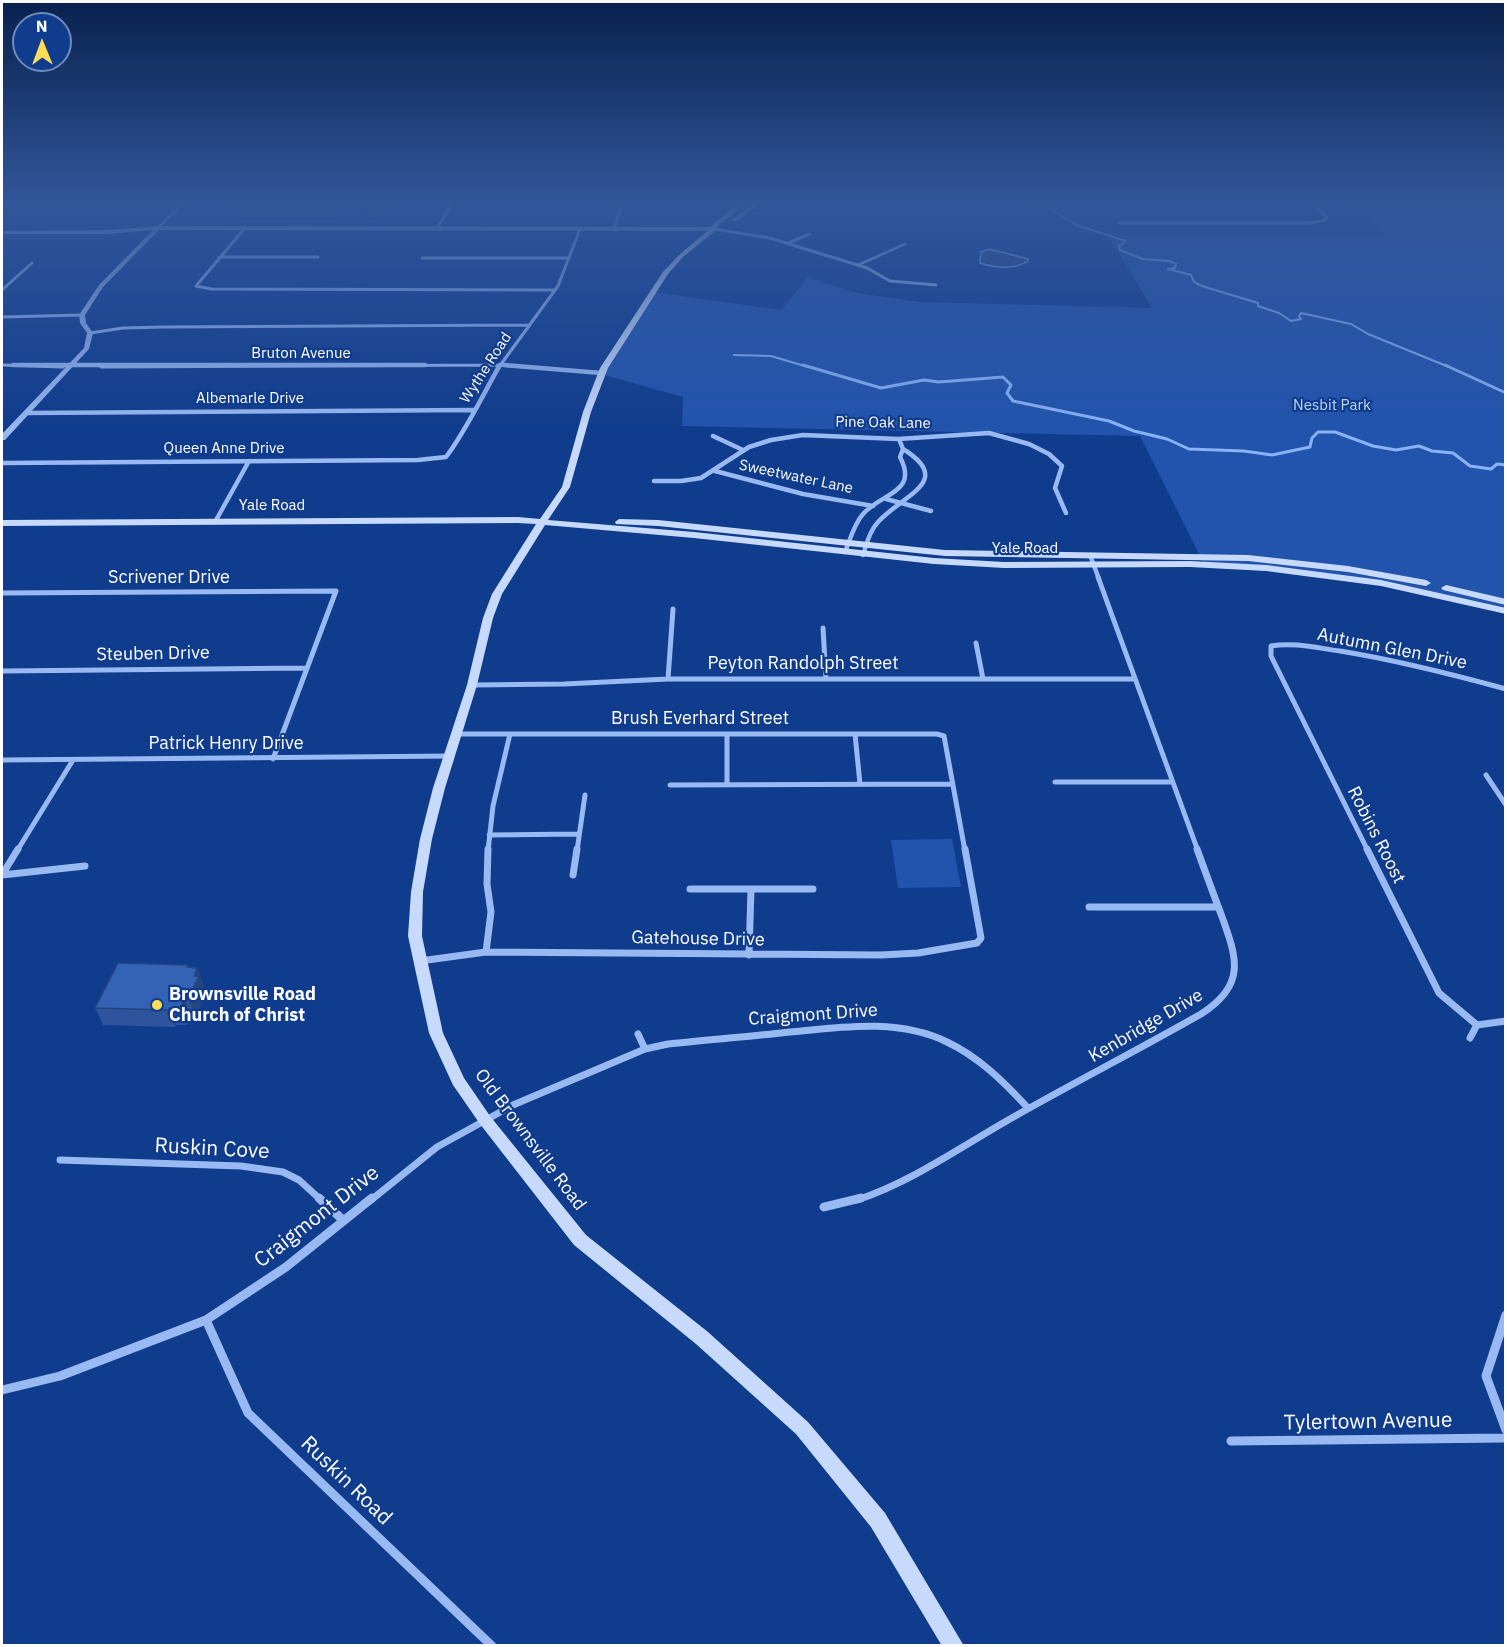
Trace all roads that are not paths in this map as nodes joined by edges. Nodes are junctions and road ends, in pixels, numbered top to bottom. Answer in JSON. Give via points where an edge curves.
{"nodes":[{"id":1,"x":15,"y":278,"type":"edge"},
{"id":2,"x":110,"y":278,"type":"edge"},
{"id":3,"x":201,"y":278,"type":"edge"},
{"id":4,"x":560,"y":278,"type":"edge"},
{"id":5,"x":662,"y":278,"type":"edge"},
{"id":6,"x":884,"y":278,"type":"edge"},
{"id":7,"x":936,"y":285,"type":"dead end"},
{"id":8,"x":2,"y":290,"type":"edge"},
{"id":9,"x":555,"y":290,"type":"junction"},
{"id":10,"x":82,"y":315,"type":"junction"},
{"id":11,"x":2,"y":317,"type":"edge"},
{"id":12,"x":529,"y":325,"type":"junction"},
{"id":13,"x":90,"y":333,"type":"junction"},
{"id":14,"x":2,"y":365,"type":"edge"},
{"id":15,"x":500,"y":365,"type":"junction"},
{"id":16,"x":68,"y":367,"type":"junction"},
{"id":17,"x":601,"y":374,"type":"junction"},
{"id":18,"x":473,"y":410,"type":"junction"},
{"id":19,"x":27,"y":413,"type":"junction"},
{"id":20,"x":713,"y":436,"type":"dead end"},
{"id":21,"x":2,"y":438,"type":"edge"},
{"id":22,"x":899,"y":439,"type":"junction"},
{"id":23,"x":903,"y":449,"type":"junction"},
{"id":24,"x":743,"y":450,"type":"junction"},
{"id":25,"x":446,"y":457,"type":"joint"},
{"id":26,"x":249,"y":461,"type":"junction"},
{"id":27,"x":2,"y":463,"type":"edge"},
{"id":28,"x":715,"y":471,"type":"junction"},
{"id":29,"x":654,"y":481,"type":"dead end"},
{"id":30,"x":886,"y":499,"type":"junction"},
{"id":31,"x":901,"y":503,"type":"junction"},
{"id":32,"x":873,"y":506,"type":"junction"},
{"id":33,"x":931,"y":511,"type":"dead end"},
{"id":34,"x":1066,"y":513,"type":"dead end"},
{"id":35,"x":215,"y":522,"type":"junction"},
{"id":36,"x":543,"y":522,"type":"junction"},
{"id":37,"x":2,"y":523,"type":"edge"},
{"id":38,"x":846,"y":548,"type":"junction"},
{"id":39,"x":865,"y":550,"type":"junction"},
{"id":40,"x":1092,"y":560,"type":"junction"},
{"id":41,"x":2,"y":593,"type":"edge"},
{"id":42,"x":1506,"y":602,"type":"edge"},
{"id":43,"x":673,"y":609,"type":"dead end"},
{"id":44,"x":1506,"y":611,"type":"edge"},
{"id":45,"x":823,"y":628,"type":"dead end"},
{"id":46,"x":976,"y":643,"type":"dead end"},
{"id":47,"x":1271,"y":646,"type":"joint"},
{"id":48,"x":306,"y":668,"type":"junction"},
{"id":49,"x":2,"y":671,"type":"edge"},
{"id":50,"x":668,"y":679,"type":"junction"},
{"id":51,"x":826,"y":679,"type":"junction"},
{"id":52,"x":983,"y":679,"type":"junction"},
{"id":53,"x":1135,"y":679,"type":"junction"},
{"id":54,"x":472,"y":685,"type":"junction"},
{"id":55,"x":1506,"y":689,"type":"edge"},
{"id":56,"x":456,"y":734,"type":"junction"},
{"id":57,"x":510,"y":734,"type":"junction"},
{"id":58,"x":727,"y":734,"type":"junction"},
{"id":59,"x":855,"y":734,"type":"junction"},
{"id":60,"x":451,"y":756,"type":"junction"},
{"id":61,"x":273,"y":759,"type":"junction"},
{"id":62,"x":2,"y":760,"type":"edge"},
{"id":63,"x":72,"y":760,"type":"junction"},
{"id":64,"x":1486,"y":775,"type":"dead end"},
{"id":65,"x":1055,"y":782,"type":"dead end"},
{"id":66,"x":1171,"y":782,"type":"junction"},
{"id":67,"x":860,"y":784,"type":"junction"},
{"id":68,"x":953,"y":784,"type":"junction"},
{"id":69,"x":670,"y":785,"type":"dead end"},
{"id":70,"x":727,"y":785,"type":"junction"},
{"id":71,"x":585,"y":795,"type":"dead end"},
{"id":72,"x":1506,"y":805,"type":"edge"},
{"id":73,"x":579,"y":834,"type":"junction"},
{"id":74,"x":489,"y":835,"type":"junction"},
{"id":75,"x":85,"y":866,"type":"dead end"},
{"id":76,"x":2,"y":875,"type":"edge"},
{"id":77,"x":573,"y":875,"type":"dead end"},
{"id":78,"x":690,"y":889,"type":"dead end"},
{"id":79,"x":751,"y":889,"type":"junction"},
{"id":80,"x":813,"y":889,"type":"dead end"},
{"id":81,"x":1089,"y":907,"type":"dead end"},
{"id":82,"x":1217,"y":907,"type":"junction"},
{"id":83,"x":486,"y":952,"type":"junction"},
{"id":84,"x":749,"y":955,"type":"junction"},
{"id":85,"x":419,"y":961,"type":"junction"},
{"id":86,"x":1506,"y":1021,"type":"edge"},
{"id":87,"x":1477,"y":1025,"type":"junction"},
{"id":88,"x":638,"y":1034,"type":"dead end"},
{"id":89,"x":1470,"y":1038,"type":"dead end"},
{"id":90,"x":645,"y":1048,"type":"junction"},
{"id":91,"x":1028,"y":1108,"type":"junction"},
{"id":92,"x":485,"y":1120,"type":"junction"},
{"id":93,"x":60,"y":1160,"type":"dead end"},
{"id":94,"x":824,"y":1207,"type":"dead end"},
{"id":95,"x":344,"y":1220,"type":"junction"},
{"id":96,"x":1506,"y":1315,"type":"edge"},
{"id":97,"x":206,"y":1320,"type":"junction"},
{"id":98,"x":2,"y":1390,"type":"edge"},
{"id":99,"x":1506,"y":1430,"type":"edge"},
{"id":100,"x":1506,"y":1438,"type":"edge"},
{"id":101,"x":1231,"y":1441,"type":"dead end"},
{"id":102,"x":492,"y":1646,"type":"edge"},
{"id":103,"x":954,"y":1646,"type":"edge"}],
"edges":[{"from":1,"to":8,"type":"street"},
{"from":2,"to":10,"type":"street"},
{"from":3,"to":9,"type":"street","via":[[197,287],[211,289]]},
{"from":4,"to":9,"type":"street","name":"Wythe Road"},
{"from":5,"to":17,"type":"main road","name":"Old Brownsville Road"},
{"from":6,"to":7,"type":"street"},
{"from":9,"to":12,"type":"street","name":"Wythe Road"},
{"from":10,"to":11,"type":"street"},
{"from":10,"to":13,"type":"street"},
{"from":12,"to":13,"type":"street","via":[[163,327]]},
{"from":12,"to":15,"type":"street","name":"Wythe Road"},
{"from":13,"to":16,"type":"street","via":[[87,348]]},
{"from":14,"to":16,"type":"street","name":"Bruton Avenue"},
{"from":15,"to":16,"type":"street","name":"Bruton Avenue"},
{"from":15,"to":17,"type":"street","name":"Bruton Avenue"},
{"from":15,"to":18,"type":"street","name":"Wythe Road"},
{"from":16,"to":19,"type":"street"},
{"from":17,"to":36,"type":"main road","name":"Old Brownsville Road","via":[[586,412],[566,487]]},
{"from":18,"to":19,"type":"street","name":"Albemarle Drive"},
{"from":18,"to":25,"type":"street","name":"Wythe Road"},
{"from":19,"to":21,"type":"street"},
{"from":20,"to":24,"type":"street"},
{"from":22,"to":23,"type":"street"},
{"from":22,"to":24,"type":"street","name":"Pine Oak Lane","via":[[812,435],[772,440]]},
{"from":22,"to":34,"type":"street","name":"Pine Oak Lane","via":[[990,433],[1047,452],[1062,466],[1054,488]]},
{"from":23,"to":30,"type":"street","via":[[900,457],[906,470],[904,483]]},
{"from":23,"to":31,"type":"street","via":[[916,455],[925,478],[917,491]]},
{"from":24,"to":28,"type":"street","name":"Pine Oak Lane"},
{"from":25,"to":26,"type":"street","name":"Queen Anne Drive"},
{"from":26,"to":27,"type":"street","name":"Queen Anne Drive"},
{"from":26,"to":35,"type":"street"},
{"from":28,"to":29,"type":"street","name":"Pine Oak Lane","via":[[691,480]]},
{"from":28,"to":32,"type":"street","name":"Sweetwater Lane","via":[[803,494]]},
{"from":30,"to":31,"type":"street"},
{"from":30,"to":32,"type":"street"},
{"from":31,"to":33,"type":"street"},
{"from":31,"to":39,"type":"street","via":[[877,523]]},
{"from":32,"to":38,"type":"street","via":[[859,521]]},
{"from":35,"to":36,"type":"main road","name":"Yale Road"},
{"from":35,"to":37,"type":"main road","name":"Yale Road"},
{"from":36,"to":38,"type":"main road","name":"Yale Road"},
{"from":36,"to":54,"type":"main road","name":"Old Brownsville Road","via":[[497,594]]},
{"from":38,"to":39,"type":"main road","name":"Yale Road"},
{"from":39,"to":40,"type":"main road","name":"Yale Road","via":[[981,564]]},
{"from":40,"to":42,"type":"main road","name":"Yale Road","via":[[1207,555],[1310,564],[1393,576]]},
{"from":40,"to":44,"type":"main road","name":"Yale Road","via":[[1296,571],[1381,583]]},
{"from":40,"to":53,"type":"street","name":"Kenbridge Drive"},
{"from":41,"to":48,"type":"street","name":"Scrivener Drive","via":[[336,591]]},
{"from":43,"to":50,"type":"street"},
{"from":45,"to":51,"type":"street"},
{"from":46,"to":52,"type":"street"},
{"from":47,"to":55,"type":"street","name":"Autumn Glen Drive","via":[[1286,644],[1383,659]]},
{"from":47,"to":87,"type":"street","name":"Robins Roost","via":[[1270,656],[1439,993]]},
{"from":48,"to":49,"type":"street","name":"Steuben Drive"},
{"from":48,"to":61,"type":"street"},
{"from":50,"to":51,"type":"street","name":"Peyton Randolph Street"},
{"from":50,"to":54,"type":"street","name":"Peyton Randolph Street"},
{"from":51,"to":52,"type":"street","name":"Peyton Randolph Street"},
{"from":52,"to":53,"type":"street","name":"Peyton Randolph Street"},
{"from":53,"to":66,"type":"street","name":"Kenbridge Drive"},
{"from":54,"to":56,"type":"main road","name":"Old Brownsville Road"},
{"from":56,"to":57,"type":"street","name":"Brush Everhard Street"},
{"from":56,"to":60,"type":"main road","name":"Old Brownsville Road"},
{"from":57,"to":58,"type":"street","name":"Brush Everhard Street"},
{"from":57,"to":74,"type":"street"},
{"from":58,"to":59,"type":"street","name":"Brush Everhard Street"},
{"from":58,"to":70,"type":"street"},
{"from":59,"to":67,"type":"street"},
{"from":59,"to":68,"type":"street","name":"Brush Everhard Street","via":[[944,736]]},
{"from":60,"to":61,"type":"street","name":"Patrick Henry Drive"},
{"from":60,"to":85,"type":"main road","name":"Old Brownsville Road","via":[[426,839],[417,892],[415,936]]},
{"from":61,"to":63,"type":"street","name":"Patrick Henry Drive"},
{"from":62,"to":63,"type":"street","name":"Patrick Henry Drive"},
{"from":63,"to":76,"type":"street"},
{"from":64,"to":72,"type":"street"},
{"from":65,"to":66,"type":"street"},
{"from":66,"to":82,"type":"street","name":"Kenbridge Drive"},
{"from":67,"to":68,"type":"street"},
{"from":67,"to":70,"type":"street"},
{"from":68,"to":84,"type":"street","name":"Gatehouse Drive","via":[[981,934],[977,943],[900,954]]},
{"from":69,"to":70,"type":"street"},
{"from":71,"to":73,"type":"street"},
{"from":73,"to":74,"type":"street"},
{"from":73,"to":77,"type":"street"},
{"from":74,"to":83,"type":"street","via":[[487,884],[491,912]]},
{"from":75,"to":76,"type":"street"},
{"from":78,"to":79,"type":"street"},
{"from":79,"to":80,"type":"street"},
{"from":79,"to":84,"type":"street"},
{"from":81,"to":82,"type":"street"},
{"from":82,"to":91,"type":"street","name":"Kenbridge Drive","via":[[1236,963],[1233,986],[1220,1000],[1090,1077]]},
{"from":83,"to":84,"type":"street","name":"Gatehouse Drive"},
{"from":83,"to":85,"type":"street","name":"Gatehouse Drive"},
{"from":85,"to":92,"type":"main road","name":"Old Brownsville Road","via":[[436,1033],[458,1081]]},
{"from":86,"to":87,"type":"street"},
{"from":87,"to":89,"type":"street"},
{"from":88,"to":90,"type":"street"},
{"from":90,"to":91,"type":"street","name":"Craigmont Drive","via":[[851,1026],[899,1027],[942,1039],[978,1059],[1002,1078]]},
{"from":90,"to":92,"type":"street","name":"Craigmont Drive"},
{"from":91,"to":94,"type":"street","name":"Kenbridge Drive","via":[[876,1195]]},
{"from":92,"to":95,"type":"street","name":"Craigmont Drive","via":[[437,1147]]},
{"from":92,"to":103,"type":"main road","name":"Old Brownsville Road","via":[[580,1240],[702,1338],[802,1428],[878,1520]]},
{"from":93,"to":95,"type":"street","name":"Ruskin Cove","via":[[275,1170],[299,1180]]},
{"from":95,"to":97,"type":"street","name":"Craigmont Drive","via":[[286,1267]]},
{"from":96,"to":99,"type":"street","via":[[1486,1376]]},
{"from":97,"to":98,"type":"street","name":"Craigmont Drive","via":[[60,1376]]},
{"from":97,"to":102,"type":"street","name":"Ruskin Road","via":[[248,1413]]},
{"from":100,"to":101,"type":"street","name":"Tylertown Avenue"}]}
